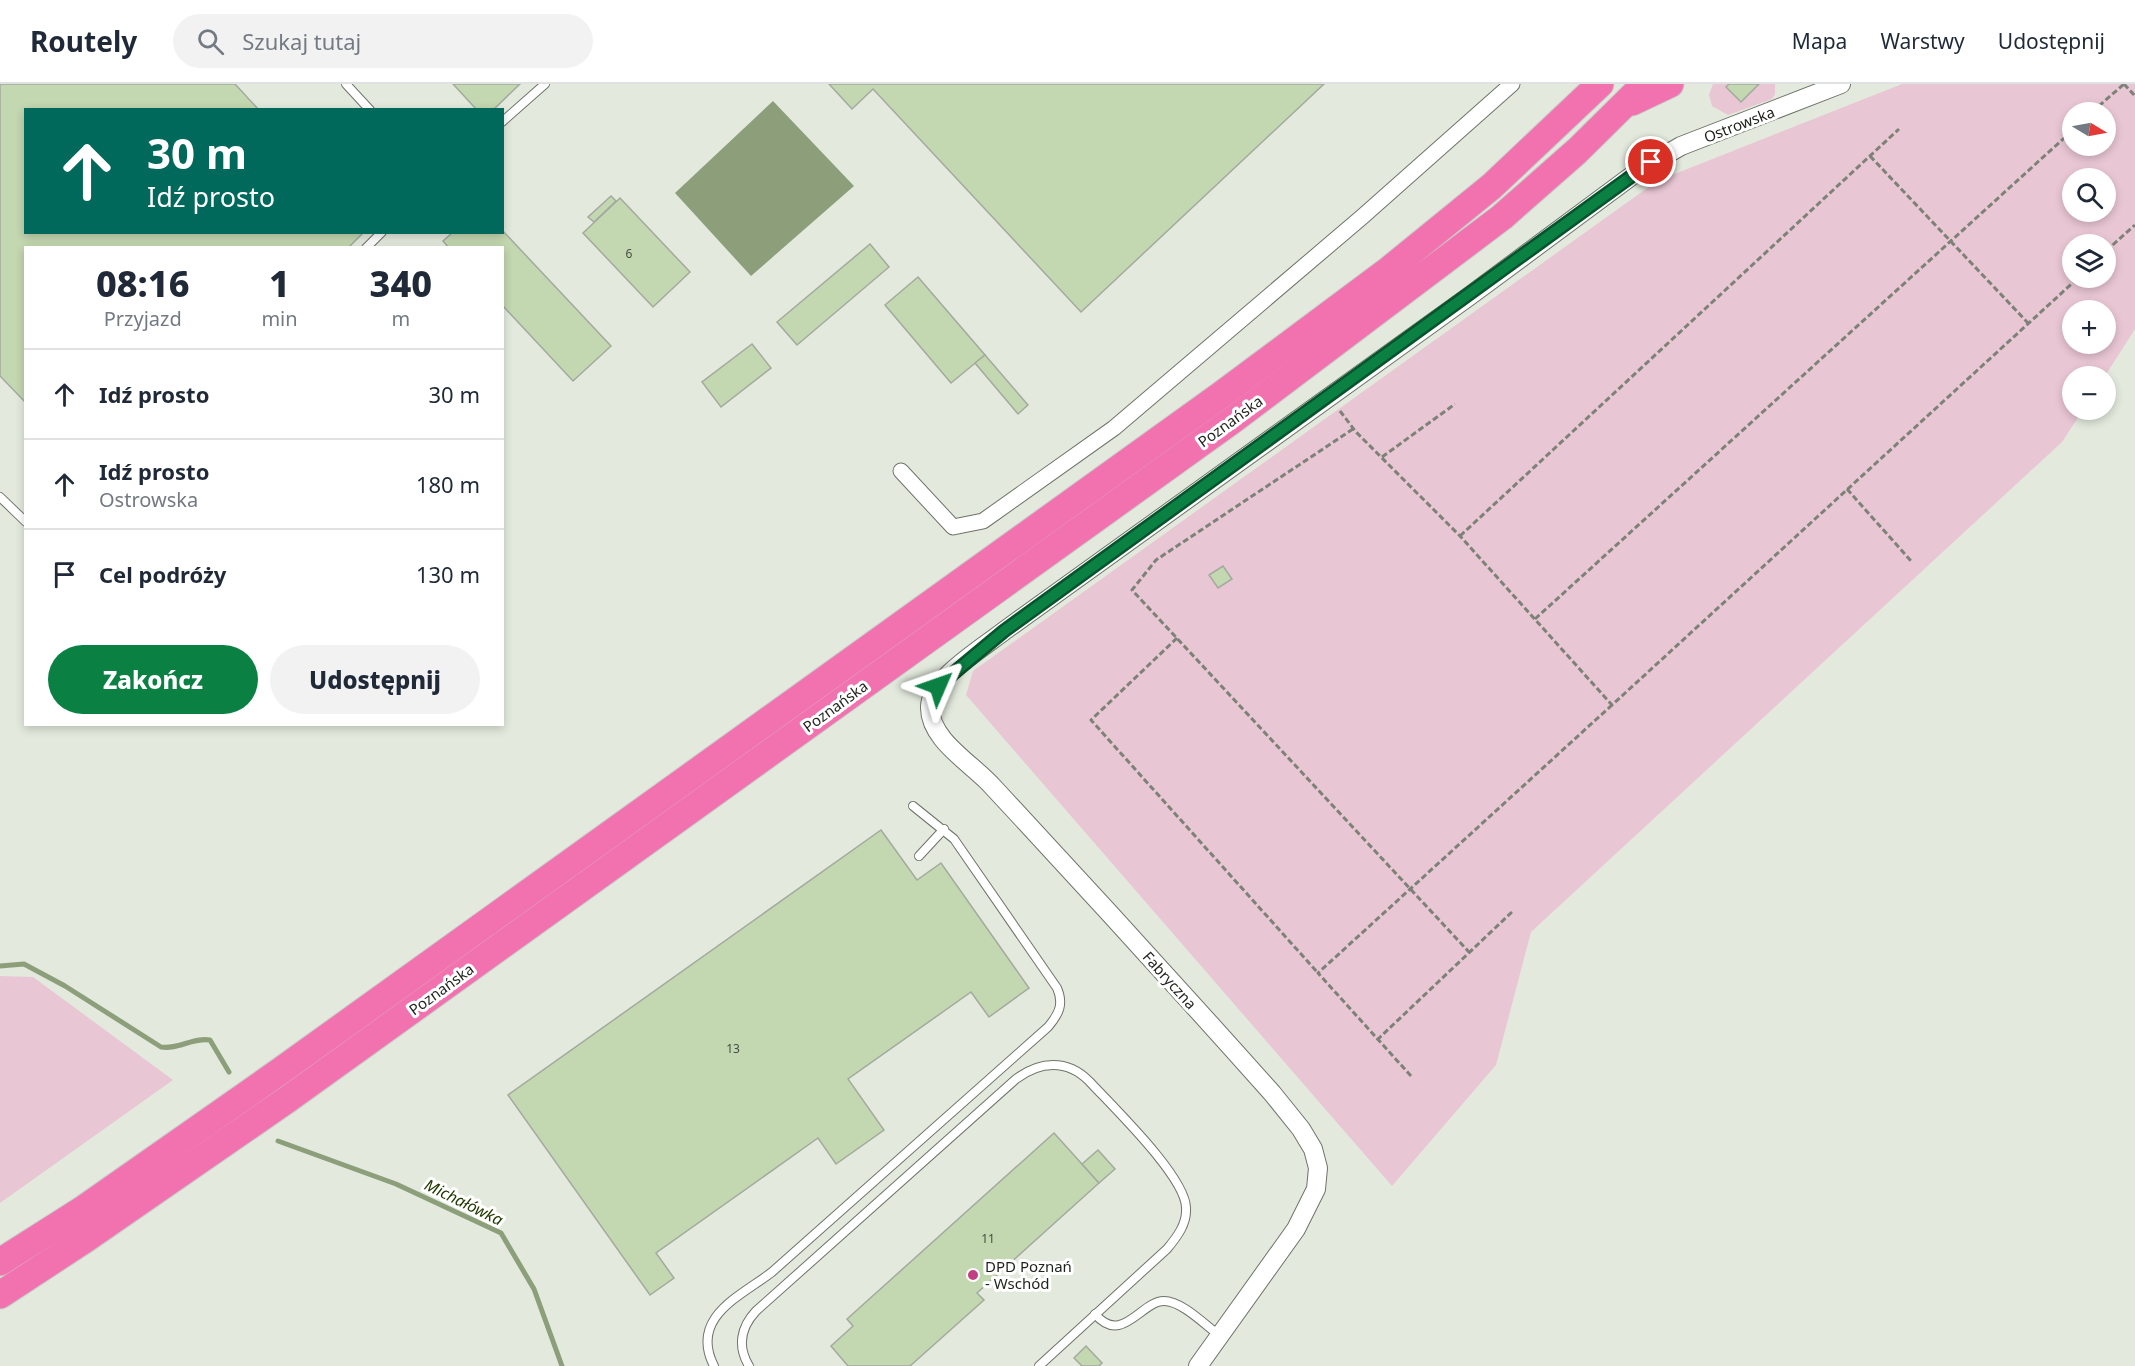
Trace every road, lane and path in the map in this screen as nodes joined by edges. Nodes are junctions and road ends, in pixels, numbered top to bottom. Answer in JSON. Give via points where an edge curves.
{"nodes":[{"id":1,"x":346,"y":84,"type":"edge"},
{"id":2,"x":545,"y":84,"type":"edge"},
{"id":3,"x":1512,"y":84,"type":"edge"},
{"id":4,"x":1600,"y":84,"type":"edge"},
{"id":5,"x":1645,"y":84,"type":"edge"},
{"id":6,"x":1670,"y":84,"type":"edge"},
{"id":7,"x":1842,"y":84,"type":"edge"},
{"id":8,"x":2124,"y":84,"type":"edge"},
{"id":9,"x":2135,"y":96,"type":"edge"},
{"id":10,"x":2103,"y":102,"type":"edge"},
{"id":11,"x":368,"y":108,"type":"edge"},
{"id":12,"x":1615,"y":116,"type":"junction"},
{"id":13,"x":504,"y":120,"type":"edge"},
{"id":14,"x":1899,"y":129,"type":"dead end"},
{"id":15,"x":2062,"y":140,"type":"edge"},
{"id":16,"x":1870,"y":156,"type":"junction"},
{"id":17,"x":2135,"y":225,"type":"edge"},
{"id":18,"x":380,"y":234,"type":"edge"},
{"id":19,"x":1951,"y":241,"type":"junction"},
{"id":20,"x":2116,"y":242,"type":"edge"},
{"id":21,"x":368,"y":246,"type":"edge"},
{"id":22,"x":2067,"y":288,"type":"edge"},
{"id":23,"x":2028,"y":323,"type":"junction"},
{"id":24,"x":1330,"y":397,"type":"junction"},
{"id":25,"x":1455,"y":404,"type":"dead end"},
{"id":26,"x":1353,"y":429,"type":"junction"},
{"id":27,"x":1382,"y":457,"type":"junction"},
{"id":28,"x":901,"y":471,"type":"dead end"},
{"id":29,"x":1847,"y":489,"type":"junction"},
{"id":30,"x":0,"y":497,"type":"edge"},
{"id":31,"x":24,"y":520,"type":"edge"},
{"id":32,"x":1461,"y":536,"type":"junction"},
{"id":33,"x":1911,"y":561,"type":"dead end"},
{"id":34,"x":1535,"y":619,"type":"junction"},
{"id":35,"x":1177,"y":638,"type":"junction"},
{"id":36,"x":1612,"y":705,"type":"junction"},
{"id":37,"x":913,"y":806,"type":"dead end"},
{"id":38,"x":944,"y":829,"type":"junction"},
{"id":39,"x":919,"y":856,"type":"dead end"},
{"id":40,"x":1411,"y":889,"type":"junction"},
{"id":41,"x":1513,"y":911,"type":"dead end"},
{"id":42,"x":1469,"y":952,"type":"junction"},
{"id":43,"x":1318,"y":973,"type":"junction"},
{"id":44,"x":1377,"y":1040,"type":"junction"},
{"id":45,"x":1411,"y":1076,"type":"dead end"},
{"id":46,"x":0,"y":1262,"type":"edge"},
{"id":47,"x":0,"y":1294,"type":"edge"},
{"id":48,"x":1095,"y":1314,"type":"junction"},
{"id":49,"x":1220,"y":1336,"type":"junction"},
{"id":50,"x":714,"y":1366,"type":"edge"},
{"id":51,"x":749,"y":1366,"type":"edge"},
{"id":52,"x":1039,"y":1366,"type":"edge"},
{"id":53,"x":1198,"y":1366,"type":"edge"}],
"edges":[{"from":1,"to":11,"type":"lane"},
{"from":2,"to":13,"type":"lane"},
{"from":3,"to":28,"type":"street","via":[[1114,428],[983,521],[953,527]]},
{"from":4,"to":46,"type":"highway","name":"Poznańska","via":[[1482,194],[1221,395],[289,1065],[82,1210]]},
{"from":5,"to":12,"type":"highway","name":"Poznańska"},
{"from":6,"to":12,"type":"highway","via":[[1646,94]]},
{"from":7,"to":24,"type":"street","name":"Ostrowska","via":[[1662,156]]},
{"from":8,"to":9,"type":"path"},
{"from":8,"to":10,"type":"path"},
{"from":12,"to":47,"type":"highway","name":"Poznańska","via":[[1502,217],[1224,426],[288,1100]]},
{"from":14,"to":16,"type":"path"},
{"from":15,"to":19,"type":"path"},
{"from":16,"to":19,"type":"path"},
{"from":16,"to":32,"type":"path"},
{"from":17,"to":20,"type":"path"},
{"from":18,"to":21,"type":"lane"},
{"from":19,"to":23,"type":"path"},
{"from":19,"to":34,"type":"path"},
{"from":22,"to":23,"type":"path"},
{"from":23,"to":29,"type":"path"},
{"from":24,"to":26,"type":"path"},
{"from":24,"to":49,"type":"street","name":"Fabryczna","via":[[1004,631],[933,693],[930,716],[938,733],[991,784],[1256,1076],[1301,1129],[1317,1158],[1316,1190],[1306,1213]]},
{"from":25,"to":27,"type":"path"},
{"from":26,"to":27,"type":"path"},
{"from":26,"to":35,"type":"path","via":[[1156,560],[1132,590]]},
{"from":27,"to":32,"type":"path"},
{"from":29,"to":33,"type":"path"},
{"from":29,"to":36,"type":"path"},
{"from":30,"to":31,"type":"lane"},
{"from":32,"to":34,"type":"path"},
{"from":34,"to":36,"type":"path"},
{"from":35,"to":40,"type":"path"},
{"from":35,"to":43,"type":"path","via":[[1091,720]]},
{"from":36,"to":40,"type":"path"},
{"from":37,"to":38,"type":"lane"},
{"from":38,"to":39,"type":"lane"},
{"from":38,"to":50,"type":"lane","via":[[960,846],[1057,988],[1061,999],[1058,1013],[1048,1027],[772,1272],[723,1307],[709,1332],[709,1354]]},
{"from":40,"to":42,"type":"path"},
{"from":40,"to":43,"type":"path"},
{"from":41,"to":42,"type":"path"},
{"from":42,"to":44,"type":"path"},
{"from":43,"to":44,"type":"path"},
{"from":44,"to":45,"type":"path"},
{"from":48,"to":49,"type":"lane","via":[[1107,1323],[1121,1324],[1166,1301]]},
{"from":48,"to":51,"type":"lane","via":[[1174,1240],[1186,1218],[1185,1196],[1174,1177],[1082,1073],[1066,1066],[1049,1065],[1016,1079],[756,1311],[745,1325],[741,1343]]},
{"from":48,"to":52,"type":"lane"},
{"from":49,"to":53,"type":"street","name":"Fabryczna"}]}
